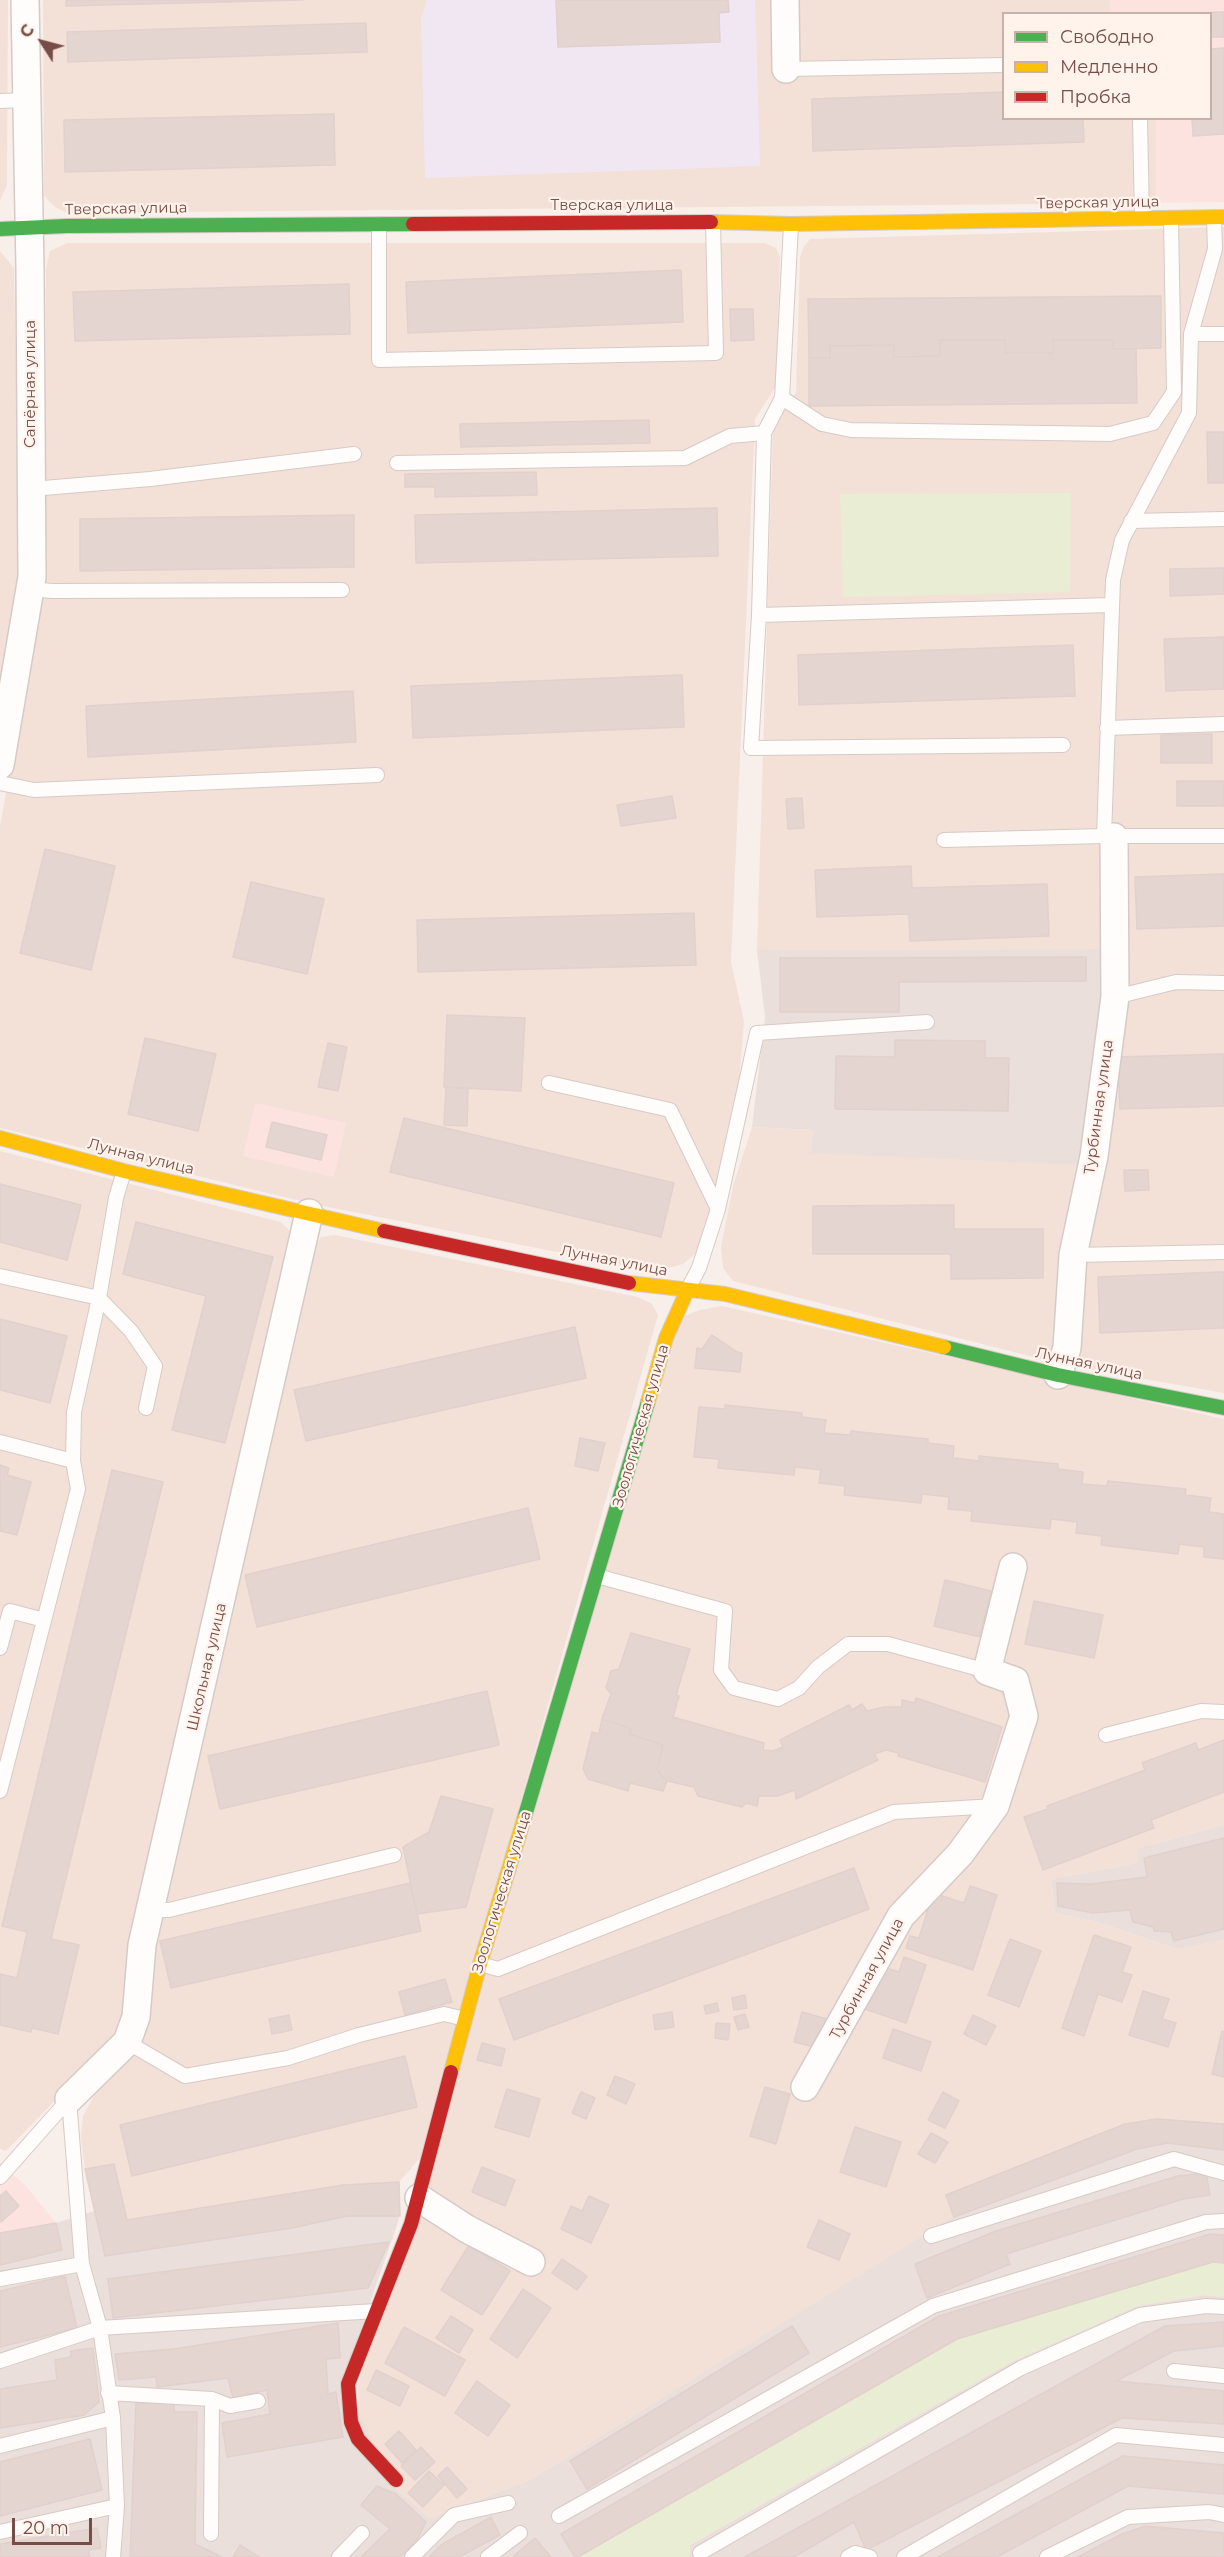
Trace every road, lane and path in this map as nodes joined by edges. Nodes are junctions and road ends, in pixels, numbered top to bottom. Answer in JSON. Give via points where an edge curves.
{"nodes":[{"id":1,"x":25,"y":0,"type":"edge"},
{"id":2,"x":785,"y":0,"type":"edge"},
{"id":3,"x":1002,"y":64,"type":"edge"},
{"id":4,"x":786,"y":69,"type":"joint"},
{"id":5,"x":13,"y":100,"type":"edge"},
{"id":6,"x":1140,"y":120,"type":"edge"},
{"id":7,"x":1219,"y":218,"type":"edge"},
{"id":8,"x":1142,"y":219,"type":"junction"},
{"id":9,"x":1171,"y":219,"type":"junction"},
{"id":10,"x":713,"y":222,"type":"junction"},
{"id":11,"x":379,"y":224,"type":"junction"},
{"id":12,"x":791,"y":224,"type":"junction"},
{"id":13,"x":29,"y":228,"type":"junction"},
{"id":14,"x":0,"y":229,"type":"edge"},
{"id":15,"x":1191,"y":334,"type":"junction"},
{"id":16,"x":1224,"y":334,"type":"edge"},
{"id":17,"x":782,"y":398,"type":"junction"},
{"id":18,"x":764,"y":433,"type":"junction"},
{"id":19,"x":354,"y":454,"type":"dead end"},
{"id":20,"x":397,"y":463,"type":"dead end"},
{"id":21,"x":32,"y":489,"type":"junction"},
{"id":22,"x":1224,"y":519,"type":"edge"},
{"id":23,"x":1131,"y":521,"type":"junction"},
{"id":24,"x":30,"y":589,"type":"junction"},
{"id":25,"x":342,"y":590,"type":"dead end"},
{"id":26,"x":1110,"y":605,"type":"junction"},
{"id":27,"x":759,"y":615,"type":"junction"},
{"id":28,"x":1224,"y":724,"type":"edge"},
{"id":29,"x":1107,"y":728,"type":"junction"},
{"id":30,"x":1063,"y":745,"type":"dead end"},
{"id":31,"x":0,"y":765,"type":"edge"},
{"id":32,"x":377,"y":775,"type":"dead end"},
{"id":33,"x":0,"y":783,"type":"edge"},
{"id":34,"x":1109,"y":836,"type":"junction"},
{"id":35,"x":1224,"y":836,"type":"edge"},
{"id":36,"x":944,"y":840,"type":"dead end"},
{"id":37,"x":1224,"y":983,"type":"edge"},
{"id":38,"x":1115,"y":997,"type":"junction"},
{"id":39,"x":927,"y":1022,"type":"dead end"},
{"id":40,"x":549,"y":1083,"type":"dead end"},
{"id":41,"x":0,"y":1138,"type":"edge"},
{"id":42,"x":124,"y":1171,"type":"junction"},
{"id":43,"x":718,"y":1209,"type":"junction"},
{"id":44,"x":309,"y":1213,"type":"junction"},
{"id":45,"x":1224,"y":1252,"type":"edge"},
{"id":46,"x":1073,"y":1255,"type":"junction"},
{"id":47,"x":0,"y":1276,"type":"edge"},
{"id":48,"x":687,"y":1291,"type":"junction"},
{"id":49,"x":99,"y":1298,"type":"junction"},
{"id":50,"x":1058,"y":1375,"type":"junction"},
{"id":51,"x":146,"y":1408,"type":"dead end"},
{"id":52,"x":1224,"y":1408,"type":"edge"},
{"id":53,"x":0,"y":1442,"type":"edge"},
{"id":54,"x":73,"y":1461,"type":"junction"},
{"id":55,"x":1013,"y":1567,"type":"dead end"},
{"id":56,"x":597,"y":1576,"type":"junction"},
{"id":57,"x":5,"y":1610,"type":"edge"},
{"id":58,"x":44,"y":1620,"type":"junction"},
{"id":59,"x":0,"y":1648,"type":"edge"},
{"id":60,"x":987,"y":1671,"type":"junction"},
{"id":61,"x":1224,"y":1712,"type":"edge"},
{"id":62,"x":1106,"y":1735,"type":"dead end"},
{"id":63,"x":0,"y":1791,"type":"edge"},
{"id":64,"x":995,"y":1806,"type":"junction"},
{"id":65,"x":394,"y":1855,"type":"dead end"},
{"id":66,"x":152,"y":1910,"type":"junction"},
{"id":67,"x":480,"y":1965,"type":"junction"},
{"id":68,"x":465,"y":2019,"type":"junction"},
{"id":69,"x":127,"y":2042,"type":"junction"},
{"id":70,"x":805,"y":2087,"type":"dead end"},
{"id":71,"x":69,"y":2099,"type":"junction"},
{"id":72,"x":1224,"y":2173,"type":"edge"},
{"id":73,"x":0,"y":2177,"type":"edge"},
{"id":74,"x":419,"y":2198,"type":"junction"},
{"id":75,"x":1224,"y":2222,"type":"edge"},
{"id":76,"x":931,"y":2236,"type":"dead end"},
{"id":77,"x":531,"y":2262,"type":"dead end"},
{"id":78,"x":82,"y":2264,"type":"junction"},
{"id":79,"x":0,"y":2279,"type":"edge"},
{"id":80,"x":1224,"y":2307,"type":"edge"},
{"id":81,"x":376,"y":2311,"type":"junction"},
{"id":82,"x":100,"y":2328,"type":"junction"},
{"id":83,"x":0,"y":2361,"type":"edge"},
{"id":84,"x":1174,"y":2372,"type":"dead end"},
{"id":85,"x":1224,"y":2376,"type":"edge"},
{"id":86,"x":108,"y":2393,"type":"junction"},
{"id":87,"x":212,"y":2399,"type":"junction"},
{"id":88,"x":258,"y":2401,"type":"dead end"},
{"id":89,"x":113,"y":2418,"type":"junction"},
{"id":90,"x":1224,"y":2445,"type":"edge"},
{"id":91,"x":0,"y":2446,"type":"edge"},
{"id":92,"x":396,"y":2480,"type":"dead end"},
{"id":93,"x":508,"y":2503,"type":"dead end"},
{"id":94,"x":117,"y":2506,"type":"junction"},
{"id":95,"x":1224,"y":2515,"type":"edge"},
{"id":96,"x":559,"y":2516,"type":"dead end"},
{"id":97,"x":0,"y":2532,"type":"edge"},
{"id":98,"x":362,"y":2533,"type":"dead end"},
{"id":99,"x":519,"y":2533,"type":"dead end"},
{"id":100,"x":211,"y":2534,"type":"dead end"},
{"id":101,"x":700,"y":2553,"type":"dead end"},
{"id":102,"x":113,"y":2557,"type":"edge"},
{"id":103,"x":339,"y":2557,"type":"edge"},
{"id":104,"x":412,"y":2557,"type":"edge"},
{"id":105,"x":488,"y":2557,"type":"edge"},
{"id":106,"x":848,"y":2557,"type":"edge"},
{"id":107,"x":870,"y":2557,"type":"edge"},
{"id":108,"x":903,"y":2557,"type":"edge"},
{"id":109,"x":1047,"y":2557,"type":"edge"}],
"edges":[{"from":1,"to":5,"type":"street","name":"Сапёрная улица"},
{"from":2,"to":4,"type":"street"},
{"from":3,"to":4,"type":"lane"},
{"from":5,"to":13,"type":"street","name":"Сапёрная улица"},
{"from":6,"to":8,"type":"lane"},
{"from":7,"to":9,"type":"street","name":"Тверская улица"},
{"from":7,"to":15,"type":"lane","via":[[1215,249]]},
{"from":8,"to":9,"type":"street","name":"Тверская улица"},
{"from":8,"to":12,"type":"street","name":"Тверская улица"},
{"from":9,"to":17,"type":"lane","via":[[1174,392],[1153,423],[1110,434],[851,430],[822,424]]},
{"from":10,"to":11,"type":"street","name":"Тверская улица"},
{"from":10,"to":11,"type":"lane","via":[[716,353],[379,360]]},
{"from":10,"to":12,"type":"street","name":"Тверская улица"},
{"from":11,"to":13,"type":"street","name":"Тверская улица"},
{"from":12,"to":17,"type":"lane"},
{"from":13,"to":14,"type":"street","name":"Тверская улица"},
{"from":13,"to":21,"type":"street","name":"Сапёрная улица"},
{"from":15,"to":16,"type":"lane"},
{"from":15,"to":23,"type":"lane","via":[[1189,413]]},
{"from":17,"to":18,"type":"lane"},
{"from":18,"to":20,"type":"lane","via":[[730,436],[685,458]]},
{"from":18,"to":27,"type":"lane"},
{"from":19,"to":21,"type":"lane"},
{"from":21,"to":24,"type":"street","name":"Сапёрная улица"},
{"from":22,"to":23,"type":"lane"},
{"from":23,"to":26,"type":"lane","via":[[1122,540]]},
{"from":24,"to":25,"type":"lane"},
{"from":24,"to":31,"type":"street","name":"Сапёрная улица"},
{"from":26,"to":27,"type":"lane"},
{"from":26,"to":29,"type":"lane"},
{"from":27,"to":30,"type":"lane","via":[[750,748]]},
{"from":28,"to":29,"type":"lane"},
{"from":29,"to":34,"type":"lane"},
{"from":32,"to":33,"type":"lane","via":[[33,790]]},
{"from":34,"to":35,"type":"lane"},
{"from":34,"to":36,"type":"lane"},
{"from":34,"to":38,"type":"street","name":"Турбинная улица"},
{"from":37,"to":38,"type":"lane","via":[[1176,982]]},
{"from":38,"to":46,"type":"street","name":"Турбинная улица","via":[[1094,1156]]},
{"from":39,"to":43,"type":"lane","via":[[757,1033]]},
{"from":40,"to":43,"type":"lane","via":[[670,1110]]},
{"from":41,"to":42,"type":"street","name":"Лунная улица"},
{"from":42,"to":44,"type":"street","name":"Лунная улица"},
{"from":42,"to":49,"type":"lane"},
{"from":43,"to":48,"type":"lane","via":[[699,1268]]},
{"from":44,"to":48,"type":"street","name":"Лунная улица","via":[[644,1286]]},
{"from":44,"to":66,"type":"street","name":"Школьная улица"},
{"from":45,"to":46,"type":"lane"},
{"from":46,"to":50,"type":"street","name":"Турбинная улица","via":[[1067,1348]]},
{"from":47,"to":49,"type":"lane"},
{"from":48,"to":50,"type":"street","name":"Лунная улица","via":[[725,1294]]},
{"from":48,"to":56,"type":"street","name":"Зоологическая улица","via":[[666,1338]]},
{"from":49,"to":51,"type":"lane","via":[[131,1331],[155,1366]]},
{"from":49,"to":54,"type":"lane","via":[[74,1412]]},
{"from":50,"to":52,"type":"street","name":"Лунная улица"},
{"from":53,"to":54,"type":"lane"},
{"from":54,"to":58,"type":"lane","via":[[78,1489]]},
{"from":55,"to":60,"type":"street"},
{"from":56,"to":60,"type":"lane","via":[[725,1611],[721,1670],[734,1688],[778,1699],[799,1688],[848,1644],[888,1644]]},
{"from":56,"to":67,"type":"street","name":"Зоологическая улица"},
{"from":57,"to":58,"type":"lane"},
{"from":57,"to":59,"type":"lane"},
{"from":58,"to":63,"type":"lane"},
{"from":60,"to":64,"type":"street","name":"Турбинная улица","via":[[1015,1681],[1024,1716]]},
{"from":61,"to":62,"type":"lane","via":[[1201,1711]]},
{"from":64,"to":67,"type":"lane","via":[[894,1812],[498,1969]]},
{"from":64,"to":70,"type":"street","name":"Турбинная улица","via":[[960,1854],[901,1916]]},
{"from":65,"to":66,"type":"lane","via":[[169,1910]]},
{"from":66,"to":69,"type":"street","name":"Школьная улица","via":[[142,1945],[136,2017]]},
{"from":67,"to":68,"type":"street","name":"Зоологическая улица"},
{"from":68,"to":69,"type":"lane","via":[[444,2014],[359,2034],[288,2058],[185,2076]]},
{"from":68,"to":74,"type":"street","name":"Зоологическая улица"},
{"from":69,"to":71,"type":"street","name":"Школьная улица"},
{"from":71,"to":73,"type":"lane"},
{"from":71,"to":78,"type":"lane"},
{"from":72,"to":76,"type":"lane","via":[[1174,2159]]},
{"from":74,"to":77,"type":"street","via":[[466,2229]]},
{"from":74,"to":81,"type":"street","name":"Зоологическая улица"},
{"from":75,"to":96,"type":"lane","via":[[1206,2222],[933,2306]]},
{"from":78,"to":79,"type":"lane"},
{"from":78,"to":82,"type":"lane"},
{"from":80,"to":101,"type":"lane","via":[[1140,2315],[1021,2368]]},
{"from":81,"to":82,"type":"lane"},
{"from":81,"to":92,"type":"street","name":"Зоологическая улица","via":[[348,2384],[351,2422],[358,2439]]},
{"from":82,"to":83,"type":"lane"},
{"from":82,"to":86,"type":"lane"},
{"from":84,"to":85,"type":"lane"},
{"from":86,"to":87,"type":"lane"},
{"from":86,"to":89,"type":"lane"},
{"from":87,"to":88,"type":"lane","via":[[230,2406]]},
{"from":87,"to":100,"type":"lane"},
{"from":89,"to":91,"type":"lane"},
{"from":89,"to":94,"type":"lane"},
{"from":90,"to":108,"type":"lane","via":[[1116,2435]]},
{"from":93,"to":104,"type":"lane","via":[[454,2515]]},
{"from":94,"to":97,"type":"lane"},
{"from":94,"to":102,"type":"lane"},
{"from":95,"to":109,"type":"lane","via":[[1209,2512],[1128,2517]]},
{"from":98,"to":103,"type":"lane"},
{"from":99,"to":105,"type":"lane"},
{"from":106,"to":107,"type":"lane","via":[[855,2553]]}]}
